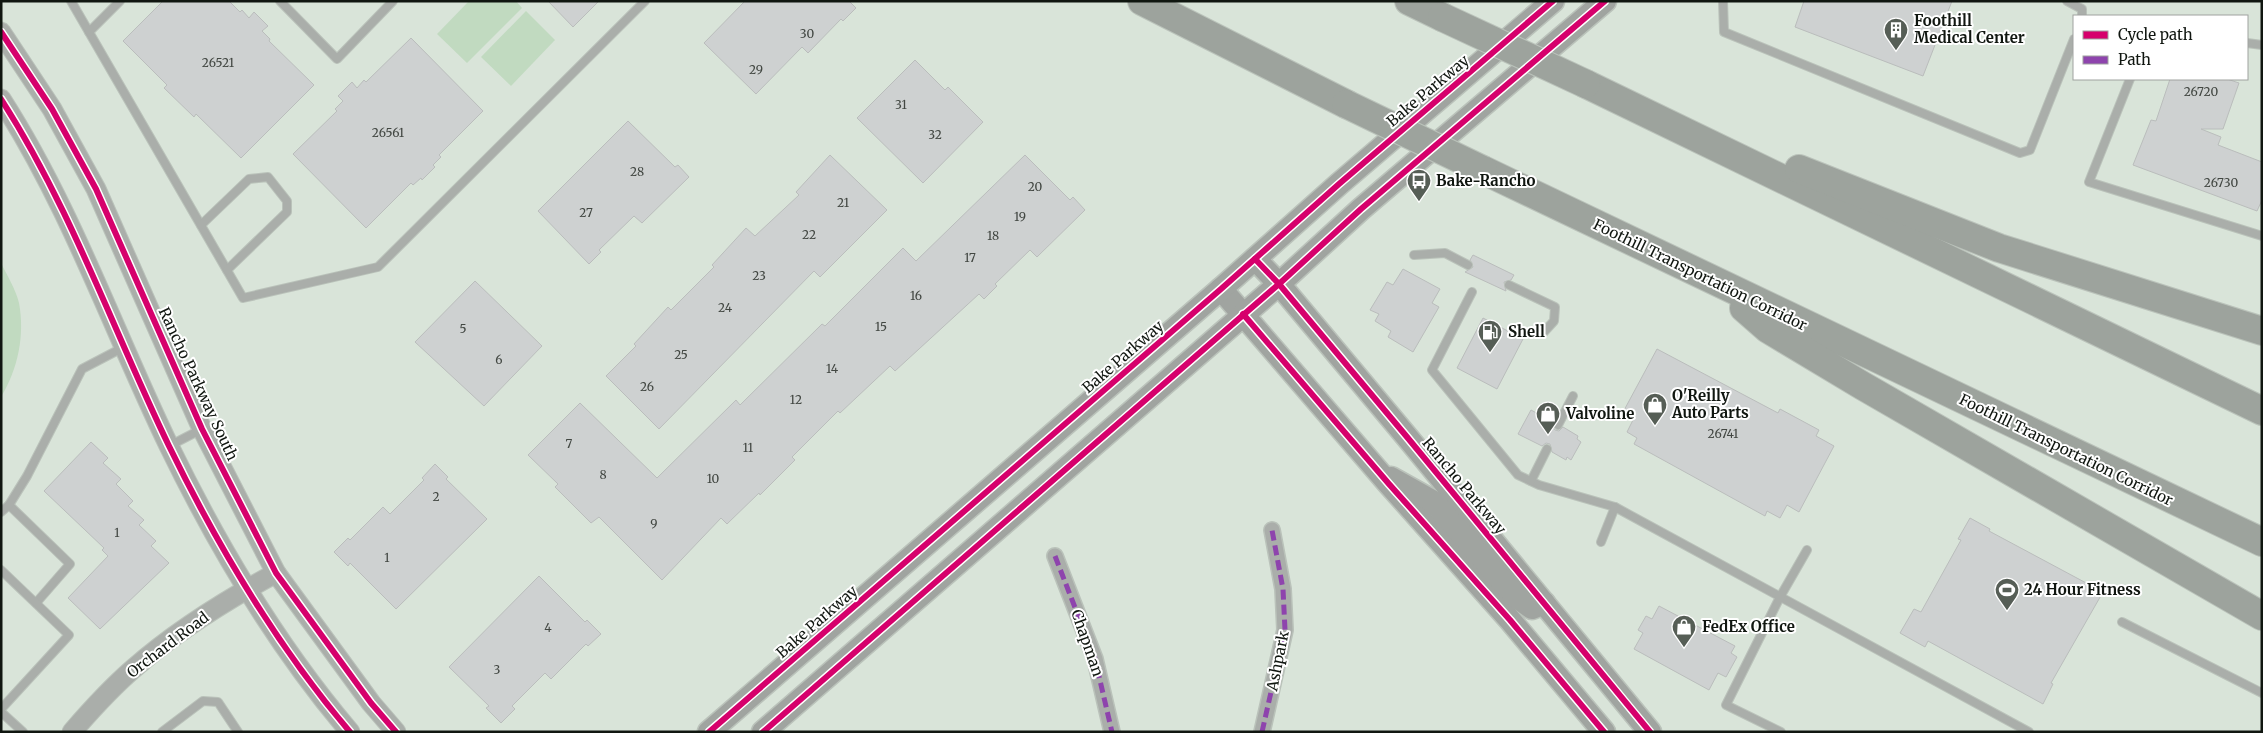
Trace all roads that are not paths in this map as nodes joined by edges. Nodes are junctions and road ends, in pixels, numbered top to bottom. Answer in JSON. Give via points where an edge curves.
{"nodes":[{"id":1,"x":71,"y":1,"type":"edge"},
{"id":2,"x":120,"y":1,"type":"edge"},
{"id":3,"x":280,"y":1,"type":"edge"},
{"id":4,"x":393,"y":1,"type":"edge"},
{"id":5,"x":645,"y":1,"type":"edge"},
{"id":6,"x":1142,"y":1,"type":"edge"},
{"id":7,"x":1409,"y":1,"type":"edge"},
{"id":8,"x":1553,"y":1,"type":"edge"},
{"id":9,"x":1605,"y":1,"type":"edge"},
{"id":10,"x":1723,"y":1,"type":"edge"},
{"id":11,"x":2067,"y":1,"type":"edge"},
{"id":12,"x":2082,"y":15,"type":"edge"},
{"id":13,"x":1,"y":32,"type":"edge"},
{"id":14,"x":89,"y":32,"type":"junction"},
{"id":15,"x":2073,"y":42,"type":"edge"},
{"id":16,"x":2248,"y":43,"type":"edge"},
{"id":17,"x":2262,"y":45,"type":"edge"},
{"id":18,"x":2130,"y":80,"type":"edge"},
{"id":19,"x":1586,"y":84,"type":"junction"},
{"id":20,"x":1,"y":99,"type":"edge"},
{"id":21,"x":201,"y":225,"type":"junction"},
{"id":22,"x":2262,"y":236,"type":"edge"},
{"id":23,"x":1414,"y":255,"type":"dead end"},
{"id":24,"x":1256,"y":259,"type":"junction"},
{"id":25,"x":1468,"y":265,"type":"dead end"},
{"id":26,"x":226,"y":270,"type":"junction"},
{"id":27,"x":1713,"y":281,"type":"junction"},
{"id":28,"x":1279,"y":284,"type":"junction"},
{"id":29,"x":1509,"y":285,"type":"dead end"},
{"id":30,"x":1221,"y":290,"type":"junction"},
{"id":31,"x":1472,"y":292,"type":"dead end"},
{"id":32,"x":1243,"y":314,"type":"junction"},
{"id":33,"x":2262,"y":331,"type":"edge"},
{"id":34,"x":1543,"y":333,"type":"dead end"},
{"id":35,"x":124,"y":347,"type":"junction"},
{"id":36,"x":1572,"y":396,"type":"dead end"},
{"id":37,"x":2262,"y":411,"type":"edge"},
{"id":38,"x":1558,"y":425,"type":"dead end"},
{"id":39,"x":202,"y":429,"type":"junction"},
{"id":40,"x":169,"y":446,"type":"junction"},
{"id":41,"x":1547,"y":449,"type":"dead end"},
{"id":42,"x":1377,"y":470,"type":"junction"},
{"id":43,"x":1531,"y":481,"type":"junction"},
{"id":44,"x":9,"y":505,"type":"junction"},
{"id":45,"x":1615,"y":507,"type":"junction"},
{"id":46,"x":1,"y":512,"type":"edge"},
{"id":47,"x":1272,"y":530,"type":"dead end"},
{"id":48,"x":1600,"y":542,"type":"dead end"},
{"id":49,"x":2262,"y":542,"type":"edge"},
{"id":50,"x":1807,"y":550,"type":"dead end"},
{"id":51,"x":1055,"y":556,"type":"dead end"},
{"id":52,"x":1,"y":570,"type":"edge"},
{"id":53,"x":276,"y":573,"type":"junction"},
{"id":54,"x":246,"y":590,"type":"junction"},
{"id":55,"x":1780,"y":597,"type":"junction"},
{"id":56,"x":36,"y":603,"type":"junction"},
{"id":57,"x":1544,"y":603,"type":"junction"},
{"id":58,"x":2262,"y":616,"type":"edge"},
{"id":59,"x":2122,"y":622,"type":"dead end"},
{"id":60,"x":2262,"y":693,"type":"edge"},
{"id":61,"x":1,"y":711,"type":"edge"},
{"id":62,"x":23,"y":732,"type":"edge"},
{"id":63,"x":72,"y":732,"type":"edge"},
{"id":64,"x":162,"y":732,"type":"edge"},
{"id":65,"x":238,"y":732,"type":"edge"},
{"id":66,"x":350,"y":732,"type":"edge"},
{"id":67,"x":396,"y":732,"type":"edge"},
{"id":68,"x":709,"y":732,"type":"edge"},
{"id":69,"x":763,"y":732,"type":"edge"},
{"id":70,"x":1112,"y":732,"type":"edge"},
{"id":71,"x":1262,"y":732,"type":"edge"},
{"id":72,"x":1604,"y":732,"type":"edge"},
{"id":73,"x":1650,"y":732,"type":"edge"},
{"id":74,"x":1781,"y":732,"type":"edge"},
{"id":75,"x":2029,"y":732,"type":"edge"}],
"edges":[{"from":1,"to":14,"type":"lane"},
{"from":2,"to":14,"type":"lane"},
{"from":3,"to":4,"type":"lane","via":[[337,59]]},
{"from":5,"to":26,"type":"lane","via":[[378,267],[243,298]]},
{"from":6,"to":27,"type":"highway","name":"Foothill Transportation Corridor","bridge":true,"via":[[1346,104]]},
{"from":7,"to":19,"type":"highway","bridge":true},
{"from":8,"to":24,"type":"main road","name":"Bake Parkway"},
{"from":9,"to":28,"type":"main road","via":[[1361,209]]},
{"from":10,"to":15,"type":"lane","via":[[1724,32],[2020,153],[2030,150]]},
{"from":11,"to":12,"type":"lane","via":[[2082,9]]},
{"from":13,"to":39,"type":"street","name":"Rancho Parkway South","via":[[52,109],[96,190]]},
{"from":14,"to":21,"type":"lane"},
{"from":16,"to":17,"type":"lane"},
{"from":18,"to":22,"type":"lane","via":[[2089,182]]},
{"from":19,"to":33,"type":"highway","via":[[1999,248]]},
{"from":19,"to":37,"type":"highway"},
{"from":20,"to":35,"type":"street","via":[[78,240]]},
{"from":21,"to":26,"type":"lane"},
{"from":21,"to":26,"type":"lane","via":[[249,179],[268,177],[287,201],[287,212]]},
{"from":23,"to":25,"type":"lane","via":[[1445,254]]},
{"from":24,"to":28,"type":"main road","name":"Rancho Parkway"},
{"from":24,"to":30,"type":"main road","name":"Bake Parkway"},
{"from":27,"to":49,"type":"highway","name":"Foothill Transportation Corridor"},
{"from":27,"to":58,"type":"highway","via":[[1768,329]]},
{"from":28,"to":32,"type":"main road"},
{"from":28,"to":57,"type":"main road","name":"Rancho Parkway"},
{"from":29,"to":34,"type":"lane","via":[[1555,308],[1554,320]]},
{"from":30,"to":32,"type":"main road"},
{"from":30,"to":68,"type":"main road","name":"Bake Parkway"},
{"from":31,"to":43,"type":"lane","via":[[1432,370],[1518,474]]},
{"from":32,"to":42,"type":"main road"},
{"from":32,"to":69,"type":"main road"},
{"from":35,"to":40,"type":"street"},
{"from":35,"to":44,"type":"lane","via":[[82,369]]},
{"from":36,"to":38,"type":"lane"},
{"from":39,"to":40,"type":"lane"},
{"from":39,"to":53,"type":"street","name":"Rancho Parkway South"},
{"from":40,"to":54,"type":"street"},
{"from":41,"to":43,"type":"lane"},
{"from":42,"to":57,"type":"main road","via":[[1434,502],[1515,596],[1532,608]]},
{"from":42,"to":72,"type":"main road"},
{"from":43,"to":45,"type":"lane"},
{"from":44,"to":46,"type":"lane"},
{"from":44,"to":56,"type":"lane","via":[[70,564]]},
{"from":45,"to":48,"type":"lane"},
{"from":45,"to":55,"type":"lane"},
{"from":47,"to":71,"type":"street","name":"Ashpark","via":[[1283,589],[1285,630]]},
{"from":50,"to":55,"type":"lane"},
{"from":51,"to":70,"type":"street","name":"Chapman","via":[[1094,659]]},
{"from":52,"to":56,"type":"lane"},
{"from":53,"to":54,"type":"street","name":"Orchard Road"},
{"from":53,"to":67,"type":"street","name":"Rancho Parkway South"},
{"from":54,"to":63,"type":"street","name":"Orchard Road","via":[[186,628],[133,669]]},
{"from":54,"to":66,"type":"street"},
{"from":55,"to":74,"type":"lane","via":[[1726,705]]},
{"from":55,"to":75,"type":"lane"},
{"from":56,"to":61,"type":"lane","via":[[69,635]]},
{"from":57,"to":73,"type":"main road","name":"Rancho Parkway"},
{"from":59,"to":60,"type":"lane"},
{"from":61,"to":62,"type":"lane"},
{"from":64,"to":65,"type":"lane","via":[[203,701],[218,702]]}]}
